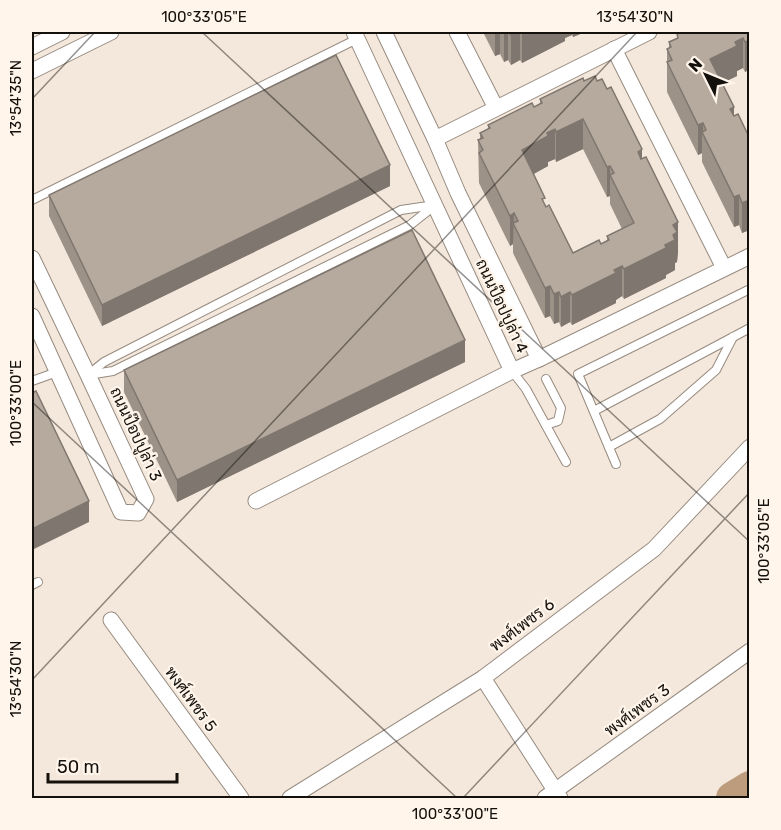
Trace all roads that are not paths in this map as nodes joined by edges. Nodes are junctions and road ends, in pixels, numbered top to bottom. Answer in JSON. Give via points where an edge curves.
{"nodes":[{"id":1,"x":62,"y":32,"type":"edge"},
{"id":2,"x":111,"y":32,"type":"edge"},
{"id":3,"x":384,"y":32,"type":"edge"},
{"id":4,"x":457,"y":32,"type":"edge"},
{"id":5,"x":649,"y":32,"type":"edge"},
{"id":6,"x":356,"y":35,"type":"edge"},
{"id":7,"x":32,"y":46,"type":"edge"},
{"id":8,"x":614,"y":49,"type":"junction"},
{"id":9,"x":32,"y":71,"type":"edge"},
{"id":10,"x":496,"y":108,"type":"junction"},
{"id":11,"x":435,"y":139,"type":"junction"},
{"id":12,"x":458,"y":193,"type":"junction"},
{"id":13,"x":32,"y":200,"type":"edge"},
{"id":14,"x":435,"y":205,"type":"junction"},
{"id":15,"x":750,"y":256,"type":"edge"},
{"id":16,"x":32,"y":258,"type":"edge"},
{"id":17,"x":724,"y":268,"type":"junction"},
{"id":18,"x":750,"y":289,"type":"edge"},
{"id":19,"x":32,"y":316,"type":"edge"},
{"id":20,"x":750,"y":328,"type":"edge"},
{"id":21,"x":733,"y":337,"type":"junction"},
{"id":22,"x":539,"y":359,"type":"junction"},
{"id":23,"x":512,"y":371,"type":"junction"},
{"id":24,"x":57,"y":372,"type":"junction"},
{"id":25,"x":88,"y":375,"type":"junction"},
{"id":26,"x":546,"y":379,"type":"dead end"},
{"id":27,"x":32,"y":381,"type":"edge"},
{"id":28,"x":594,"y":411,"type":"junction"},
{"id":29,"x":546,"y":425,"type":"junction"},
{"id":30,"x":609,"y":447,"type":"junction"},
{"id":31,"x":750,"y":447,"type":"edge"},
{"id":32,"x":566,"y":462,"type":"dead end"},
{"id":33,"x":616,"y":464,"type":"dead end"},
{"id":34,"x":256,"y":501,"type":"dead end"},
{"id":35,"x":111,"y":620,"type":"dead end"},
{"id":36,"x":750,"y":651,"type":"edge"},
{"id":37,"x":483,"y":678,"type":"junction"},
{"id":38,"x":554,"y":796,"type":"edge"},
{"id":39,"x":241,"y":798,"type":"edge"},
{"id":40,"x":290,"y":798,"type":"edge"}],
"edges":[{"from":1,"to":7,"type":"street"},
{"from":2,"to":9,"type":"street"},
{"from":3,"to":11,"type":"street","name":"ถนนป๊อปปูล่า 4"},
{"from":4,"to":10,"type":"street"},
{"from":5,"to":8,"type":"street"},
{"from":6,"to":13,"type":"lane"},
{"from":6,"to":14,"type":"street","name":"ถนนป๊อปปูล่า 4"},
{"from":8,"to":10,"type":"street"},
{"from":8,"to":17,"type":"street"},
{"from":10,"to":11,"type":"street"},
{"from":11,"to":12,"type":"street","name":"ถนนป๊อปปูล่า 4"},
{"from":12,"to":14,"type":"street"},
{"from":12,"to":22,"type":"street","name":"ถนนป๊อปปูล่า 4"},
{"from":14,"to":23,"type":"street","name":"ถนนป๊อปปูล่า 4"},
{"from":14,"to":25,"type":"lane","via":[[410,225],[113,371]]},
{"from":14,"to":25,"type":"lane","via":[[401,210],[104,362]]},
{"from":15,"to":17,"type":"street"},
{"from":16,"to":25,"type":"street","name":"ถนนป๊อปปูล่า 3"},
{"from":17,"to":22,"type":"street"},
{"from":18,"to":28,"type":"lane","via":[[578,374]]},
{"from":19,"to":24,"type":"street","name":"ถนนป๊อปปูล่า 3"},
{"from":20,"to":21,"type":"lane"},
{"from":21,"to":28,"type":"lane"},
{"from":21,"to":30,"type":"lane","via":[[716,370],[660,419]]},
{"from":22,"to":23,"type":"street","name":"ถนนป๊อปปูล่า 4"},
{"from":23,"to":29,"type":"lane"},
{"from":23,"to":34,"type":"street"},
{"from":24,"to":25,"type":"street"},
{"from":24,"to":25,"type":"street","name":"ถนนป๊อปปูล่า 3","via":[[121,512],[138,513],[146,498]]},
{"from":24,"to":27,"type":"lane"},
{"from":26,"to":29,"type":"lane","via":[[561,408],[558,421]]},
{"from":28,"to":30,"type":"lane"},
{"from":29,"to":32,"type":"lane"},
{"from":30,"to":33,"type":"lane"},
{"from":31,"to":37,"type":"street","name":"พงศ์เพชร 6","via":[[654,549]]},
{"from":35,"to":39,"type":"street","name":"พงศ์เพชร 5"},
{"from":36,"to":38,"type":"street","name":"พงศ์เพชร 3"},
{"from":37,"to":38,"type":"street"},
{"from":37,"to":40,"type":"street","name":"พงศ์เพชร 6"}]}
